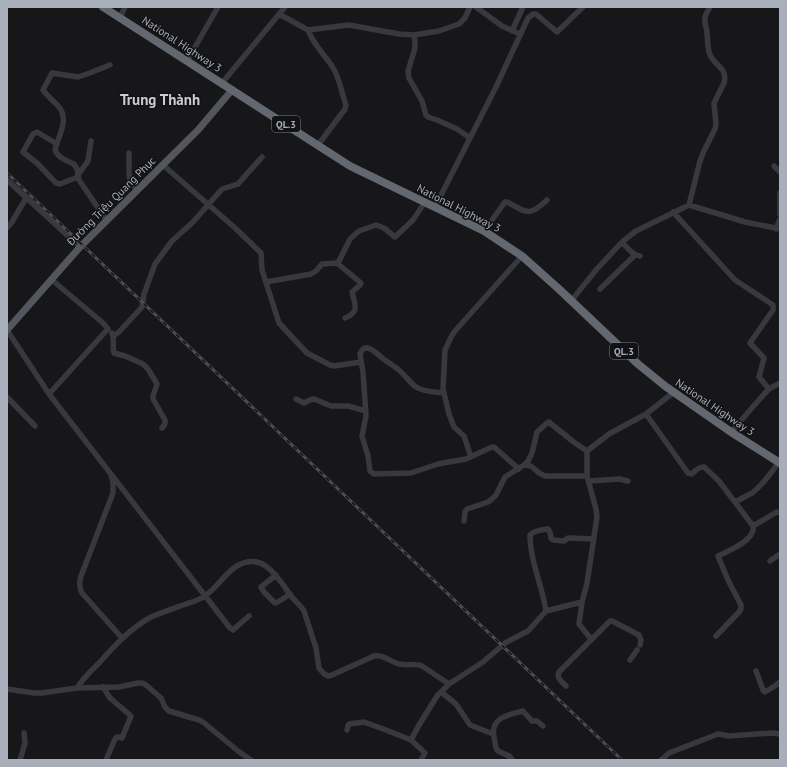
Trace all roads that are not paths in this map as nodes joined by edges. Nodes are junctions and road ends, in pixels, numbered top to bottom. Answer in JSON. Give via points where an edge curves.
{"nodes":[{"id":1,"x":104,"y":7,"type":"edge"},
{"id":2,"x":125,"y":7,"type":"edge"},
{"id":3,"x":218,"y":7,"type":"edge"},
{"id":4,"x":285,"y":7,"type":"edge"},
{"id":5,"x":470,"y":7,"type":"edge"},
{"id":6,"x":476,"y":7,"type":"edge"},
{"id":7,"x":523,"y":7,"type":"edge"},
{"id":8,"x":583,"y":7,"type":"edge"},
{"id":9,"x":710,"y":7,"type":"edge"},
{"id":10,"x":279,"y":14,"type":"junction"},
{"id":11,"x":120,"y":18,"type":"junction"},
{"id":12,"x":308,"y":30,"type":"junction"},
{"id":13,"x":512,"y":31,"type":"junction"},
{"id":14,"x":520,"y":34,"type":"junction"},
{"id":15,"x":414,"y":35,"type":"junction"},
{"id":16,"x":187,"y":61,"type":"junction"},
{"id":17,"x":110,"y":65,"type":"dead end"},
{"id":18,"x":222,"y":83,"type":"junction"},
{"id":19,"x":232,"y":90,"type":"junction"},
{"id":20,"x":470,"y":138,"type":"junction"},
{"id":21,"x":91,"y":141,"type":"dead end"},
{"id":22,"x":57,"y":144,"type":"junction"},
{"id":23,"x":318,"y":145,"type":"junction"},
{"id":24,"x":130,"y":153,"type":"dead end"},
{"id":25,"x":262,"y":157,"type":"dead end"},
{"id":26,"x":163,"y":164,"type":"junction"},
{"id":27,"x":774,"y":166,"type":"dead end"},
{"id":28,"x":780,"y":172,"type":"edge"},
{"id":29,"x":78,"y":176,"type":"junction"},
{"id":30,"x":7,"y":180,"type":"edge"},
{"id":31,"x":137,"y":191,"type":"junction"},
{"id":32,"x":780,"y":192,"type":"edge"},
{"id":33,"x":26,"y":198,"type":"junction"},
{"id":34,"x":547,"y":200,"type":"dead end"},
{"id":35,"x":425,"y":202,"type":"junction"},
{"id":36,"x":208,"y":205,"type":"junction"},
{"id":37,"x":688,"y":205,"type":"junction"},
{"id":38,"x":435,"y":207,"type":"junction"},
{"id":39,"x":673,"y":212,"type":"junction"},
{"id":40,"x":780,"y":214,"type":"edge"},
{"id":41,"x":780,"y":219,"type":"edge"},
{"id":42,"x":107,"y":221,"type":"junction"},
{"id":43,"x":7,"y":228,"type":"edge"},
{"id":44,"x":778,"y":229,"type":"edge"},
{"id":45,"x":484,"y":231,"type":"junction"},
{"id":46,"x":622,"y":242,"type":"junction"},
{"id":47,"x":80,"y":247,"type":"junction"},
{"id":48,"x":522,"y":256,"type":"junction"},
{"id":49,"x":337,"y":263,"type":"junction"},
{"id":50,"x":52,"y":280,"type":"junction"},
{"id":51,"x":266,"y":282,"type":"junction"},
{"id":52,"x":600,"y":289,"type":"dead end"},
{"id":53,"x":571,"y":301,"type":"junction"},
{"id":54,"x":345,"y":318,"type":"dead end"},
{"id":55,"x":8,"y":327,"type":"edge"},
{"id":56,"x":108,"y":329,"type":"junction"},
{"id":57,"x":113,"y":336,"type":"junction"},
{"id":58,"x":361,"y":362,"type":"junction"},
{"id":59,"x":780,"y":383,"type":"edge"},
{"id":60,"x":769,"y":389,"type":"junction"},
{"id":61,"x":674,"y":392,"type":"junction"},
{"id":62,"x":444,"y":393,"type":"junction"},
{"id":63,"x":49,"y":394,"type":"junction"},
{"id":64,"x":7,"y":397,"type":"edge"},
{"id":65,"x":296,"y":400,"type":"dead end"},
{"id":66,"x":366,"y":411,"type":"junction"},
{"id":67,"x":646,"y":414,"type":"junction"},
{"id":68,"x":35,"y":426,"type":"dead end"},
{"id":69,"x":162,"y":428,"type":"dead end"},
{"id":70,"x":731,"y":432,"type":"junction"},
{"id":71,"x":587,"y":451,"type":"junction"},
{"id":72,"x":471,"y":457,"type":"junction"},
{"id":73,"x":779,"y":463,"type":"edge"},
{"id":74,"x":522,"y":467,"type":"junction"},
{"id":75,"x":110,"y":473,"type":"junction"},
{"id":76,"x":588,"y":478,"type":"junction"},
{"id":77,"x":628,"y":481,"type":"dead end"},
{"id":78,"x":735,"y":502,"type":"junction"},
{"id":79,"x":780,"y":513,"type":"edge"},
{"id":80,"x":464,"y":521,"type":"dead end"},
{"id":81,"x":753,"y":526,"type":"junction"},
{"id":82,"x":594,"y":539,"type":"junction"},
{"id":83,"x":780,"y":554,"type":"edge"},
{"id":84,"x":770,"y":561,"type":"dead end"},
{"id":85,"x":276,"y":575,"type":"junction"},
{"id":86,"x":290,"y":594,"type":"junction"},
{"id":87,"x":206,"y":596,"type":"junction"},
{"id":88,"x":582,"y":602,"type":"junction"},
{"id":89,"x":546,"y":611,"type":"junction"},
{"id":90,"x":249,"y":616,"type":"dead end"},
{"id":91,"x":716,"y":636,"type":"dead end"},
{"id":92,"x":122,"y":638,"type":"junction"},
{"id":93,"x":591,"y":639,"type":"junction"},
{"id":94,"x":630,"y":660,"type":"dead end"},
{"id":95,"x":756,"y":671,"type":"dead end"},
{"id":96,"x":780,"y":682,"type":"edge"},
{"id":97,"x":449,"y":684,"type":"junction"},
{"id":98,"x":566,"y":686,"type":"dead end"},
{"id":99,"x":103,"y":687,"type":"junction"},
{"id":100,"x":77,"y":688,"type":"junction"},
{"id":101,"x":7,"y":689,"type":"edge"},
{"id":102,"x":441,"y":692,"type":"junction"},
{"id":103,"x":543,"y":726,"type":"dead end"},
{"id":104,"x":347,"y":730,"type":"dead end"},
{"id":105,"x":24,"y":733,"type":"dead end"},
{"id":106,"x":493,"y":734,"type":"junction"},
{"id":107,"x":780,"y":734,"type":"edge"},
{"id":108,"x":411,"y":740,"type":"junction"},
{"id":109,"x":20,"y":760,"type":"edge"},
{"id":110,"x":106,"y":760,"type":"edge"},
{"id":111,"x":251,"y":760,"type":"edge"},
{"id":112,"x":421,"y":760,"type":"edge"},
{"id":113,"x":512,"y":760,"type":"edge"},
{"id":114,"x":661,"y":760,"type":"edge"}],
"edges":[{"from":1,"to":11,"type":"highway","name":"National Highway 3","number":"QL.3"},
{"from":2,"to":11,"type":"street"},
{"from":3,"to":16,"type":"street"},
{"from":4,"to":10,"type":"street"},
{"from":5,"to":15,"type":"street","via":[[459,24],[439,31]]},
{"from":6,"to":13,"type":"street"},
{"from":7,"to":13,"type":"street"},
{"from":8,"to":14,"type":"street","via":[[557,32],[533,14],[528,18]]},
{"from":9,"to":37,"type":"street","via":[[705,17],[708,49],[710,56],[724,73],[725,80],[714,103],[715,129],[702,153]]},
{"from":10,"to":12,"type":"street"},
{"from":10,"to":18,"type":"street"},
{"from":11,"to":16,"type":"highway","name":"National Highway 3","number":"QL.3"},
{"from":12,"to":15,"type":"street","via":[[349,25]]},
{"from":12,"to":23,"type":"street","via":[[317,47],[334,68],[346,106]]},
{"from":13,"to":14,"type":"street"},
{"from":14,"to":20,"type":"street"},
{"from":15,"to":20,"type":"street","via":[[415,48],[408,71],[409,78],[422,101],[426,115]]},
{"from":16,"to":18,"type":"highway","name":"National Highway 3","number":"QL.3"},
{"from":17,"to":22,"type":"street","via":[[78,77],[50,74],[43,90],[59,107],[64,118]]},
{"from":18,"to":19,"type":"highway","name":"National Highway 3","number":"QL.3"},
{"from":19,"to":23,"type":"highway","name":"National Highway 3","number":"QL.3"},
{"from":19,"to":26,"type":"main road","name":"Đường Triệu Quang Phục","via":[[198,130]]},
{"from":20,"to":38,"type":"street"},
{"from":21,"to":29,"type":"street","via":[[88,161]]},
{"from":22,"to":29,"type":"street","via":[[56,154],[74,164]]},
{"from":22,"to":29,"type":"street","via":[[37,132],[23,152],[56,183],[60,184]]},
{"from":23,"to":35,"type":"highway","name":"National Highway 3","number":"QL.3","via":[[350,166]]},
{"from":24,"to":31,"type":"street","via":[[130,181]]},
{"from":25,"to":36,"type":"street","via":[[241,182],[222,189]]},
{"from":26,"to":31,"type":"main road","name":"Đường Triệu Quang Phục"},
{"from":26,"to":36,"type":"street"},
{"from":27,"to":28,"type":"street"},
{"from":29,"to":42,"type":"street"},
{"from":30,"to":33,"type":"street"},
{"from":31,"to":42,"type":"main road","name":"Đường Triệu Quang Phục"},
{"from":32,"to":40,"type":"street"},
{"from":33,"to":43,"type":"street"},
{"from":33,"to":47,"type":"street"},
{"from":34,"to":45,"type":"street","via":[[528,212],[506,202]]},
{"from":35,"to":38,"type":"highway","name":"National Highway 3","number":"QL.3"},
{"from":35,"to":49,"type":"street","via":[[413,220],[395,237],[384,228],[376,226],[354,234]]},
{"from":36,"to":51,"type":"street","via":[[261,253],[261,266]]},
{"from":36,"to":57,"type":"street","via":[[158,259],[142,306],[118,334]]},
{"from":37,"to":39,"type":"street"},
{"from":37,"to":44,"type":"street"},
{"from":38,"to":45,"type":"highway","name":"National Highway 3","number":"QL.3"},
{"from":39,"to":46,"type":"street","via":[[636,231]]},
{"from":39,"to":60,"type":"street","via":[[735,280],[773,305],[774,310],[750,343],[764,358],[759,377]]},
{"from":41,"to":44,"type":"street"},
{"from":42,"to":47,"type":"main road","name":"Đường Triệu Quang Phục"},
{"from":45,"to":48,"type":"highway","name":"National Highway 3","number":"QL.3"},
{"from":46,"to":52,"type":"street","via":[[638,255]]},
{"from":46,"to":53,"type":"street"},
{"from":47,"to":50,"type":"main road","name":"Đường Triệu Quang Phục"},
{"from":48,"to":53,"type":"highway","name":"National Highway 3","number":"QL.3"},
{"from":48,"to":62,"type":"street","via":[[447,344],[444,357]]},
{"from":49,"to":51,"type":"street","via":[[322,264],[311,274]]},
{"from":49,"to":54,"type":"street","via":[[361,283],[352,292],[355,312]]},
{"from":50,"to":55,"type":"main road","name":"Đường Triệu Quang Phục"},
{"from":50,"to":56,"type":"street"},
{"from":51,"to":58,"type":"street","via":[[279,323],[307,353],[334,366]]},
{"from":53,"to":61,"type":"highway","name":"National Highway 3","number":"QL.3","via":[[638,364]]},
{"from":55,"to":63,"type":"street"},
{"from":56,"to":57,"type":"street"},
{"from":56,"to":63,"type":"street"},
{"from":57,"to":69,"type":"street","via":[[114,353],[146,366],[156,383],[153,399],[165,420]]},
{"from":58,"to":62,"type":"street","via":[[361,352],[370,348],[417,388]]},
{"from":58,"to":66,"type":"street"},
{"from":59,"to":60,"type":"street"},
{"from":60,"to":70,"type":"street"},
{"from":61,"to":67,"type":"street"},
{"from":61,"to":70,"type":"highway","name":"National Highway 3","number":"QL.3"},
{"from":62,"to":72,"type":"street","via":[[454,427],[464,436]]},
{"from":63,"to":75,"type":"street"},
{"from":64,"to":68,"type":"street"},
{"from":65,"to":66,"type":"street","via":[[304,403],[314,399],[331,406],[348,406]]},
{"from":66,"to":72,"type":"street","via":[[362,436],[370,471],[374,474],[411,473]]},
{"from":67,"to":71,"type":"street","via":[[609,434]]},
{"from":67,"to":78,"type":"street","via":[[688,473],[692,474],[698,468],[704,467]]},
{"from":70,"to":73,"type":"highway","name":"National Highway 3","number":"QL.3"},
{"from":71,"to":74,"type":"street","via":[[548,422],[537,432],[532,453]]},
{"from":71,"to":76,"type":"street"},
{"from":72,"to":74,"type":"street","via":[[494,447]]},
{"from":73,"to":78,"type":"street","via":[[752,493]]},
{"from":74,"to":76,"type":"street","via":[[533,468],[544,476]]},
{"from":74,"to":80,"type":"street","via":[[505,477],[496,495],[488,502],[467,508]]},
{"from":75,"to":87,"type":"street"},
{"from":75,"to":92,"type":"street","via":[[113,482],[112,493],[79,584],[82,593]]},
{"from":76,"to":77,"type":"street"},
{"from":76,"to":82,"type":"street","via":[[597,513]]},
{"from":78,"to":81,"type":"street"},
{"from":79,"to":81,"type":"street","via":[[775,513]]},
{"from":81,"to":91,"type":"street","via":[[750,537],[718,556],[742,608]]},
{"from":82,"to":88,"type":"street"},
{"from":82,"to":89,"type":"street","via":[[553,540],[548,529],[531,533],[533,558]]},
{"from":83,"to":84,"type":"street"},
{"from":85,"to":86,"type":"street"},
{"from":85,"to":86,"type":"street","via":[[261,588],[275,603]]},
{"from":85,"to":87,"type":"street","via":[[262,564],[245,562],[230,571]]},
{"from":86,"to":97,"type":"street","via":[[306,615],[319,668],[324,674],[332,675],[374,656],[382,656],[400,664],[418,664]]},
{"from":87,"to":90,"type":"street","via":[[232,629]]},
{"from":87,"to":92,"type":"street","via":[[151,617]]},
{"from":88,"to":89,"type":"street"},
{"from":88,"to":93,"type":"street","via":[[579,624]]},
{"from":89,"to":97,"type":"street","via":[[528,631],[505,643],[483,662]]},
{"from":92,"to":100,"type":"street"},
{"from":93,"to":94,"type":"street","via":[[612,621],[640,635],[639,648]]},
{"from":93,"to":98,"type":"street","via":[[559,672],[558,678]]},
{"from":95,"to":96,"type":"street","via":[[765,692]]},
{"from":97,"to":102,"type":"street"},
{"from":99,"to":100,"type":"street"},
{"from":99,"to":110,"type":"street","via":[[110,698],[131,716],[122,738],[114,739]]},
{"from":99,"to":111,"type":"street","via":[[142,683],[161,698],[167,710],[203,722]]},
{"from":100,"to":101,"type":"street","via":[[34,693]]},
{"from":102,"to":106,"type":"street","via":[[456,704],[470,726]]},
{"from":102,"to":108,"type":"street"},
{"from":103,"to":106,"type":"street","via":[[537,721],[532,721],[523,711],[500,719]]},
{"from":104,"to":108,"type":"street","via":[[349,724],[364,722]]},
{"from":105,"to":109,"type":"street","via":[[25,743]]},
{"from":106,"to":113,"type":"street","via":[[496,748],[512,757]]},
{"from":107,"to":114,"type":"street","via":[[718,734],[669,752]]},
{"from":108,"to":112,"type":"street","via":[[425,753]]}]}
